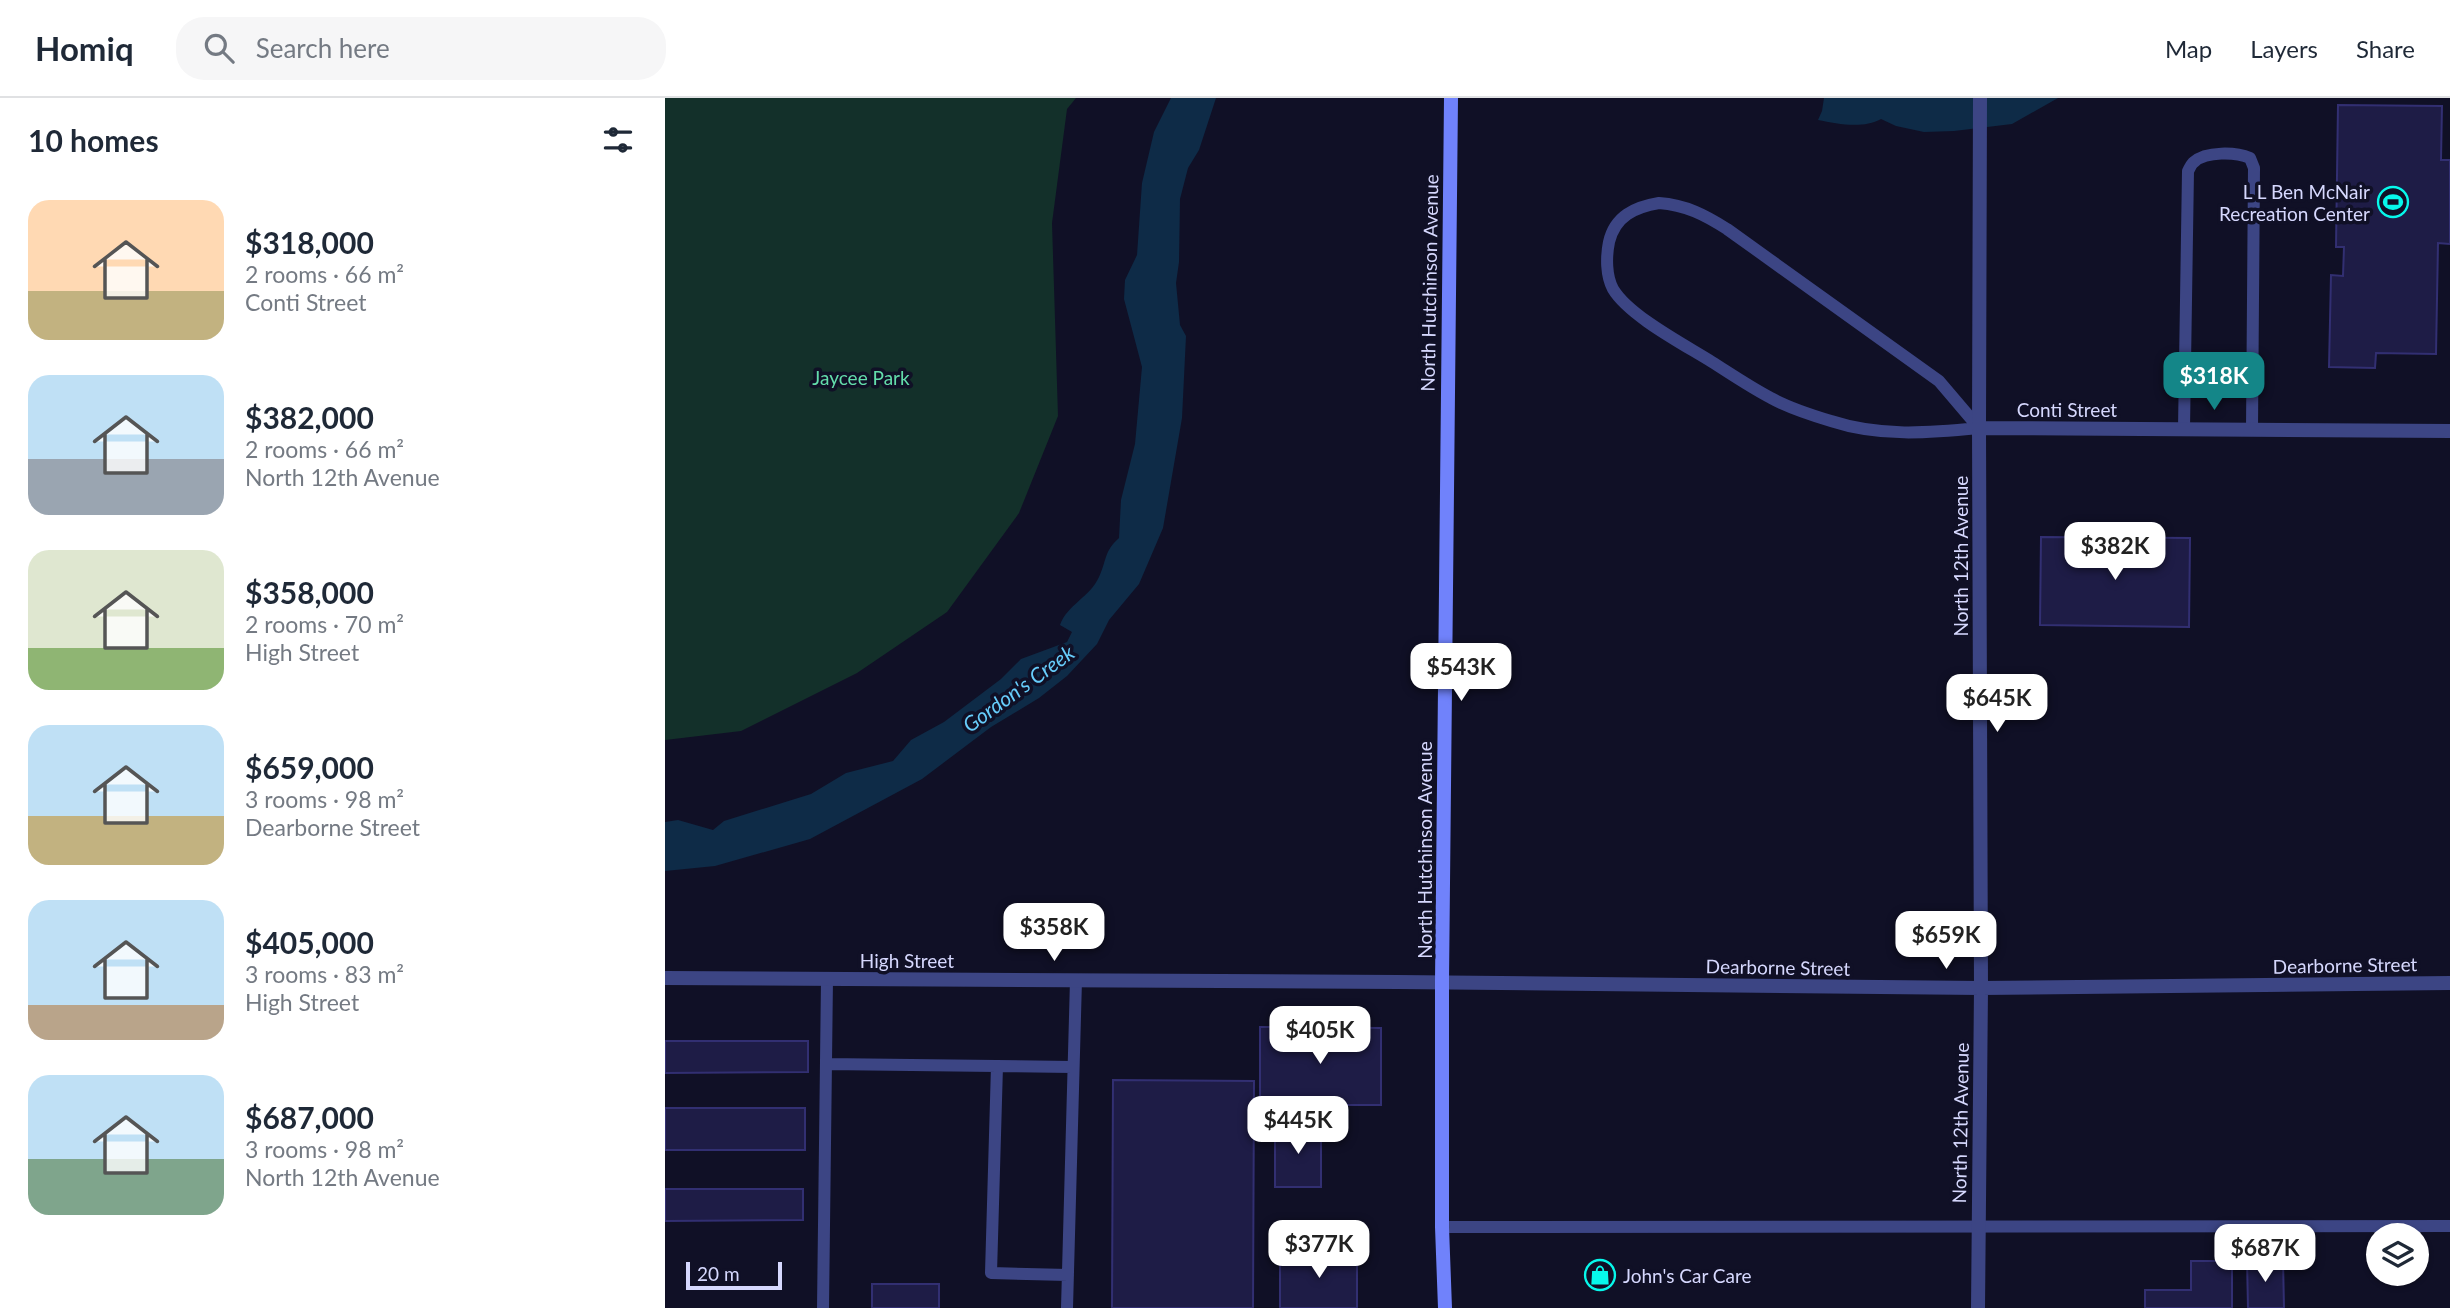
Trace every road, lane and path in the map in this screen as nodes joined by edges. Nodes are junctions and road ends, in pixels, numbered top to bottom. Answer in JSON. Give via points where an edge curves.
{"nodes":[{"id":1,"x":1451,"y":98,"type":"edge"},
{"id":2,"x":1980,"y":98,"type":"edge"},
{"id":3,"x":1979,"y":428,"type":"junction"},
{"id":4,"x":2184,"y":429,"type":"junction"},
{"id":5,"x":2252,"y":429,"type":"junction"},
{"id":6,"x":2450,"y":431,"type":"edge"},
{"id":7,"x":665,"y":978,"type":"edge"},
{"id":8,"x":827,"y":979,"type":"junction"},
{"id":9,"x":1076,"y":980,"type":"junction"},
{"id":10,"x":1442,"y":982,"type":"junction"},
{"id":11,"x":2450,"y":983,"type":"edge"},
{"id":12,"x":1981,"y":988,"type":"junction"},
{"id":13,"x":826,"y":1064,"type":"junction"},
{"id":14,"x":997,"y":1066,"type":"junction"},
{"id":15,"x":1073,"y":1068,"type":"junction"},
{"id":16,"x":2450,"y":1226,"type":"edge"},
{"id":17,"x":1442,"y":1227,"type":"junction"},
{"id":18,"x":1977,"y":1227,"type":"junction"},
{"id":19,"x":1068,"y":1275,"type":"junction"},
{"id":20,"x":823,"y":1308,"type":"edge"},
{"id":21,"x":1067,"y":1308,"type":"edge"},
{"id":22,"x":1445,"y":1308,"type":"edge"},
{"id":23,"x":1978,"y":1308,"type":"edge"}],
"edges":[{"from":1,"to":10,"type":"main road","name":"North Hutchinson Avenue"},
{"from":2,"to":3,"type":"street","name":"North 12th Avenue"},
{"from":3,"to":3,"type":"lane","via":[[1878,432],[1773,399],[1630,307],[1613,289],[1607,270],[1611,233],[1623,215],[1641,206],[1678,204],[1700,212],[1939,381]]},
{"from":3,"to":4,"type":"street","name":"Conti Street"},
{"from":3,"to":12,"type":"street","name":"North 12th Avenue"},
{"from":4,"to":5,"type":"street","name":"Conti Street"},
{"from":4,"to":5,"type":"lane","via":[[2188,171],[2205,156],[2242,155],[2250,158],[2254,167]]},
{"from":5,"to":6,"type":"street","name":"Conti Street"},
{"from":7,"to":8,"type":"street","name":"High Street"},
{"from":8,"to":9,"type":"street","name":"High Street"},
{"from":8,"to":13,"type":"lane"},
{"from":9,"to":10,"type":"street","name":"High Street"},
{"from":9,"to":15,"type":"lane"},
{"from":10,"to":12,"type":"street","name":"Dearborne Street"},
{"from":10,"to":17,"type":"main road","name":"North Hutchinson Avenue"},
{"from":11,"to":12,"type":"street","name":"Dearborne Street"},
{"from":12,"to":18,"type":"street","name":"North 12th Avenue"},
{"from":13,"to":14,"type":"lane"},
{"from":13,"to":20,"type":"lane"},
{"from":14,"to":15,"type":"lane"},
{"from":14,"to":19,"type":"lane","via":[[991,1273]]},
{"from":15,"to":19,"type":"lane"},
{"from":16,"to":18,"type":"lane"},
{"from":17,"to":18,"type":"lane"},
{"from":17,"to":22,"type":"main road","name":"North Hutchinson Avenue"},
{"from":18,"to":23,"type":"street","name":"North 12th Avenue"},
{"from":19,"to":21,"type":"lane"}]}
